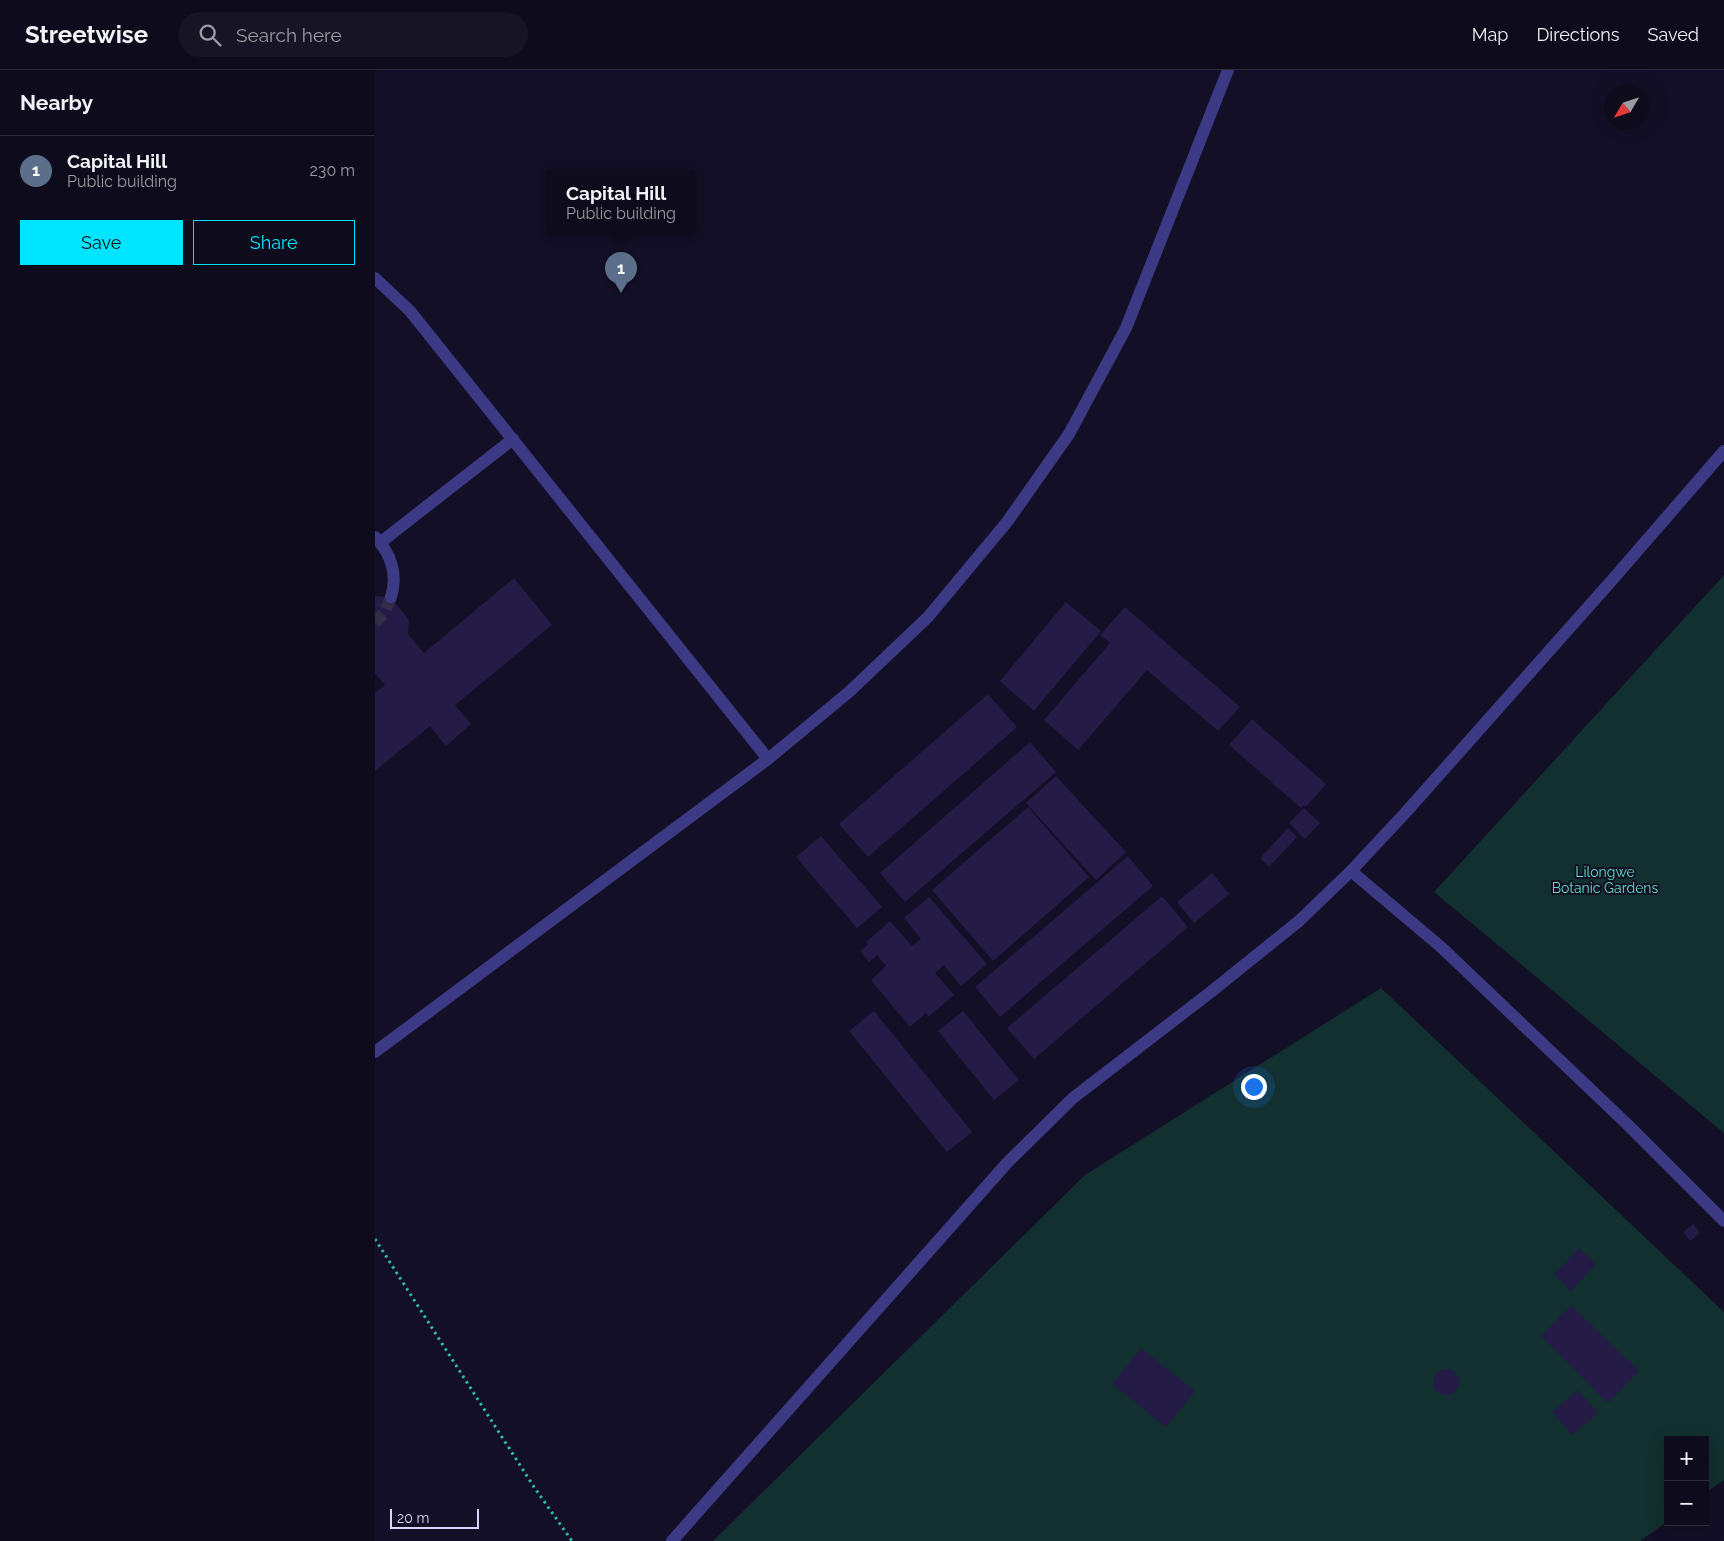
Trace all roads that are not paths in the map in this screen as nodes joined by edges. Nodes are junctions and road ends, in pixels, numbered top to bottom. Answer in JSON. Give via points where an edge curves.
{"nodes":[{"id":1,"x":1228,"y":70,"type":"edge"},
{"id":2,"x":375,"y":278,"type":"edge"},
{"id":3,"x":513,"y":440,"type":"junction"},
{"id":4,"x":1724,"y":451,"type":"edge"},
{"id":5,"x":378,"y":540,"type":"edge"},
{"id":6,"x":391,"y":597,"type":"tunnel mouth"},
{"id":7,"x":768,"y":759,"type":"junction"},
{"id":8,"x":1351,"y":871,"type":"junction"},
{"id":9,"x":375,"y":1052,"type":"edge"},
{"id":10,"x":1724,"y":1221,"type":"edge"},
{"id":11,"x":672,"y":1541,"type":"edge"}],
"edges":[{"from":1,"to":7,"type":"street","via":[[1126,328],[1069,434],[1007,522],[928,617],[849,692]]},
{"from":2,"to":3,"type":"street","via":[[410,311]]},
{"from":3,"to":5,"type":"street"},
{"from":3,"to":7,"type":"street"},
{"from":4,"to":8,"type":"street"},
{"from":5,"to":6,"type":"street","via":[[392,565]]},
{"from":7,"to":9,"type":"street"},
{"from":8,"to":10,"type":"street","via":[[1441,947]]},
{"from":8,"to":11,"type":"street","via":[[1285,932],[1073,1098],[1007,1163]]}]}
